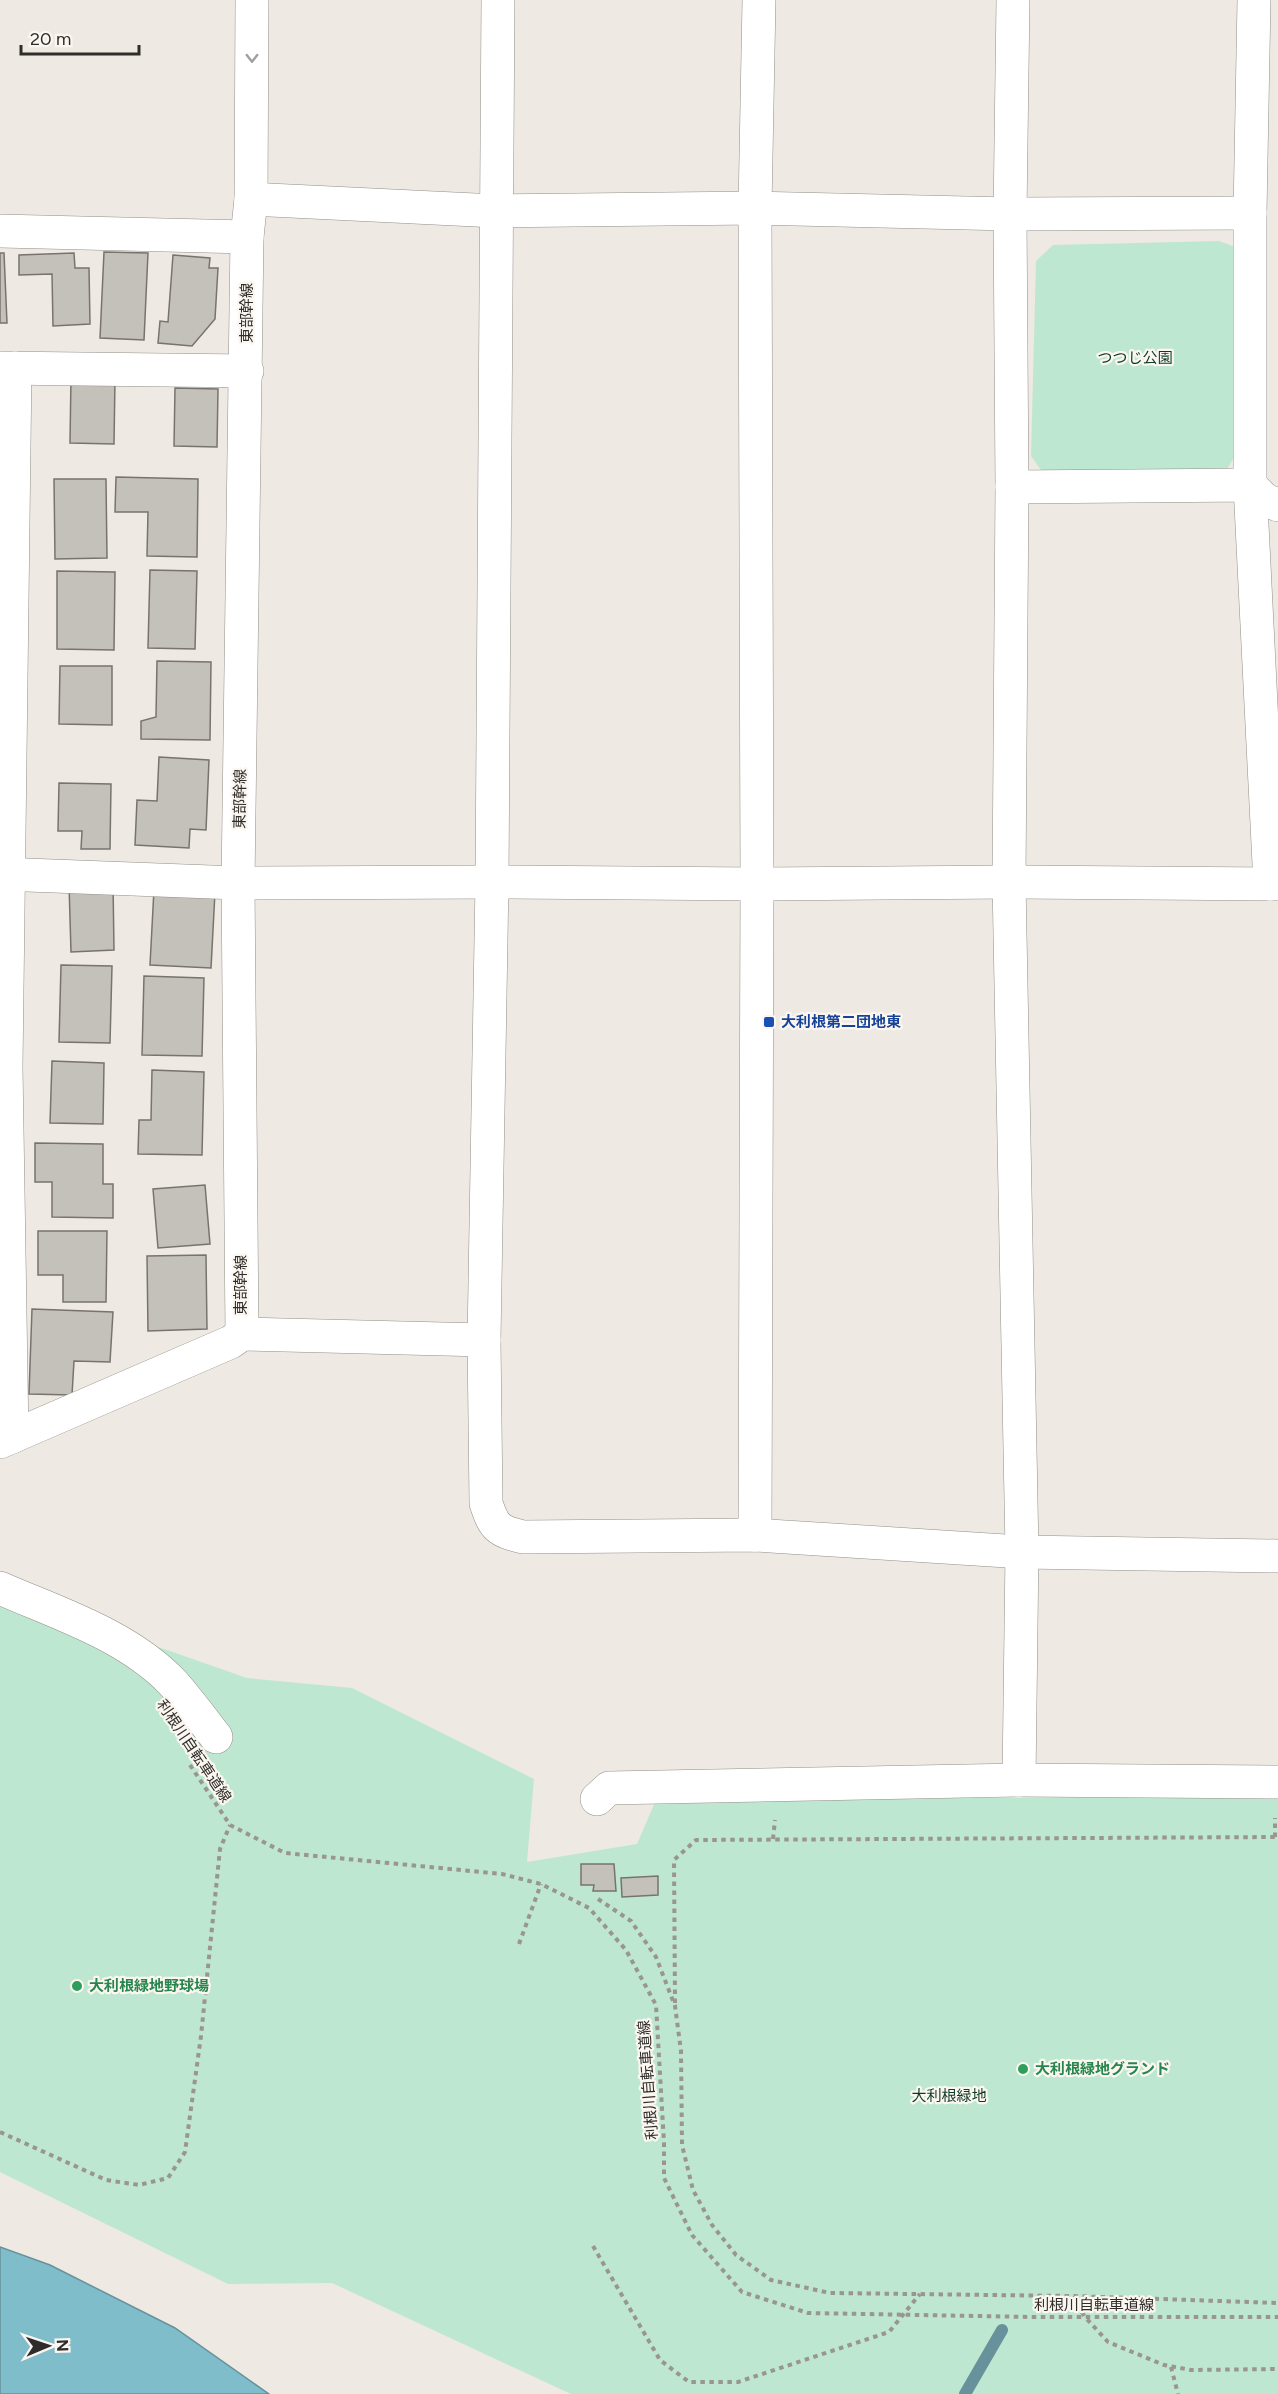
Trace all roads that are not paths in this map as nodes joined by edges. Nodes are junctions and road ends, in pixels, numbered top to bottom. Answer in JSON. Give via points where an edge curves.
{"nodes":[{"id":1,"x":252,"y":0,"type":"edge"},
{"id":2,"x":498,"y":0,"type":"edge"},
{"id":3,"x":759,"y":0,"type":"edge"},
{"id":4,"x":1013,"y":0,"type":"edge"},
{"id":5,"x":1254,"y":0,"type":"edge"},
{"id":6,"x":251,"y":200,"type":"junction"},
{"id":7,"x":755,"y":208,"type":"junction"},
{"id":8,"x":496,"y":211,"type":"junction"},
{"id":9,"x":1250,"y":213,"type":"junction"},
{"id":10,"x":1010,"y":214,"type":"junction"},
{"id":11,"x":0,"y":231,"type":"edge"},
{"id":12,"x":247,"y":237,"type":"junction"},
{"id":13,"x":8,"y":368,"type":"edge"},
{"id":14,"x":247,"y":371,"type":"junction"},
{"id":15,"x":1265,"y":399,"type":"edge"},
{"id":16,"x":1251,"y":485,"type":"junction"},
{"id":17,"x":1012,"y":487,"type":"junction"},
{"id":18,"x":1278,"y":505,"type":"edge"},
{"id":19,"x":4,"y":874,"type":"edge"},
{"id":20,"x":492,"y":882,"type":"junction"},
{"id":21,"x":1009,"y":882,"type":"junction"},
{"id":22,"x":238,"y":883,"type":"junction"},
{"id":23,"x":757,"y":884,"type":"junction"},
{"id":24,"x":1274,"y":884,"type":"edge"},
{"id":25,"x":3,"y":1067,"type":"edge"},
{"id":26,"x":242,"y":1334,"type":"junction"},
{"id":27,"x":484,"y":1340,"type":"junction"},
{"id":28,"x":6,"y":1439,"type":"edge"},
{"id":29,"x":755,"y":1535,"type":"junction"},
{"id":30,"x":1022,"y":1552,"type":"junction"},
{"id":31,"x":1278,"y":1556,"type":"edge"},
{"id":32,"x":0,"y":1588,"type":"edge"},
{"id":33,"x":216,"y":1737,"type":"dead end"},
{"id":34,"x":1019,"y":1780,"type":"junction"},
{"id":35,"x":1278,"y":1782,"type":"edge"},
{"id":36,"x":597,"y":1799,"type":"dead end"}],
"edges":[{"from":1,"to":6,"type":"street","name":"東部幹線","one_way":true},
{"from":2,"to":8,"type":"street"},
{"from":3,"to":7,"type":"street"},
{"from":4,"to":10,"type":"street"},
{"from":5,"to":9,"type":"street"},
{"from":6,"to":8,"type":"street"},
{"from":6,"to":12,"type":"street","name":"東部幹線"},
{"from":7,"to":8,"type":"street"},
{"from":7,"to":10,"type":"street"},
{"from":7,"to":23,"type":"street"},
{"from":8,"to":20,"type":"street"},
{"from":9,"to":10,"type":"street"},
{"from":9,"to":15,"type":"street"},
{"from":10,"to":17,"type":"street"},
{"from":11,"to":12,"type":"street"},
{"from":12,"to":14,"type":"street","name":"東部幹線"},
{"from":13,"to":14,"type":"street"},
{"from":13,"to":19,"type":"street"},
{"from":14,"to":22,"type":"street","name":"東部幹線"},
{"from":15,"to":16,"type":"street"},
{"from":16,"to":17,"type":"street"},
{"from":16,"to":18,"type":"street","via":[[1265,500]]},
{"from":16,"to":24,"type":"street"},
{"from":17,"to":21,"type":"street"},
{"from":19,"to":22,"type":"street"},
{"from":19,"to":25,"type":"street"},
{"from":20,"to":22,"type":"street"},
{"from":20,"to":23,"type":"street"},
{"from":20,"to":27,"type":"street"},
{"from":21,"to":23,"type":"street"},
{"from":21,"to":24,"type":"street"},
{"from":21,"to":30,"type":"street"},
{"from":22,"to":26,"type":"street","name":"東部幹線"},
{"from":23,"to":29,"type":"street"},
{"from":25,"to":28,"type":"street"},
{"from":26,"to":27,"type":"street"},
{"from":26,"to":28,"type":"street","name":"東部幹線"},
{"from":27,"to":29,"type":"street","via":[[486,1503],[492,1522],[503,1532],[523,1537]]},
{"from":29,"to":30,"type":"street"},
{"from":30,"to":31,"type":"street"},
{"from":30,"to":34,"type":"street"},
{"from":32,"to":33,"type":"street","via":[[105,1634],[140,1655],[172,1682]]},
{"from":34,"to":35,"type":"street"},
{"from":34,"to":36,"type":"street","via":[[609,1788]]}]}
